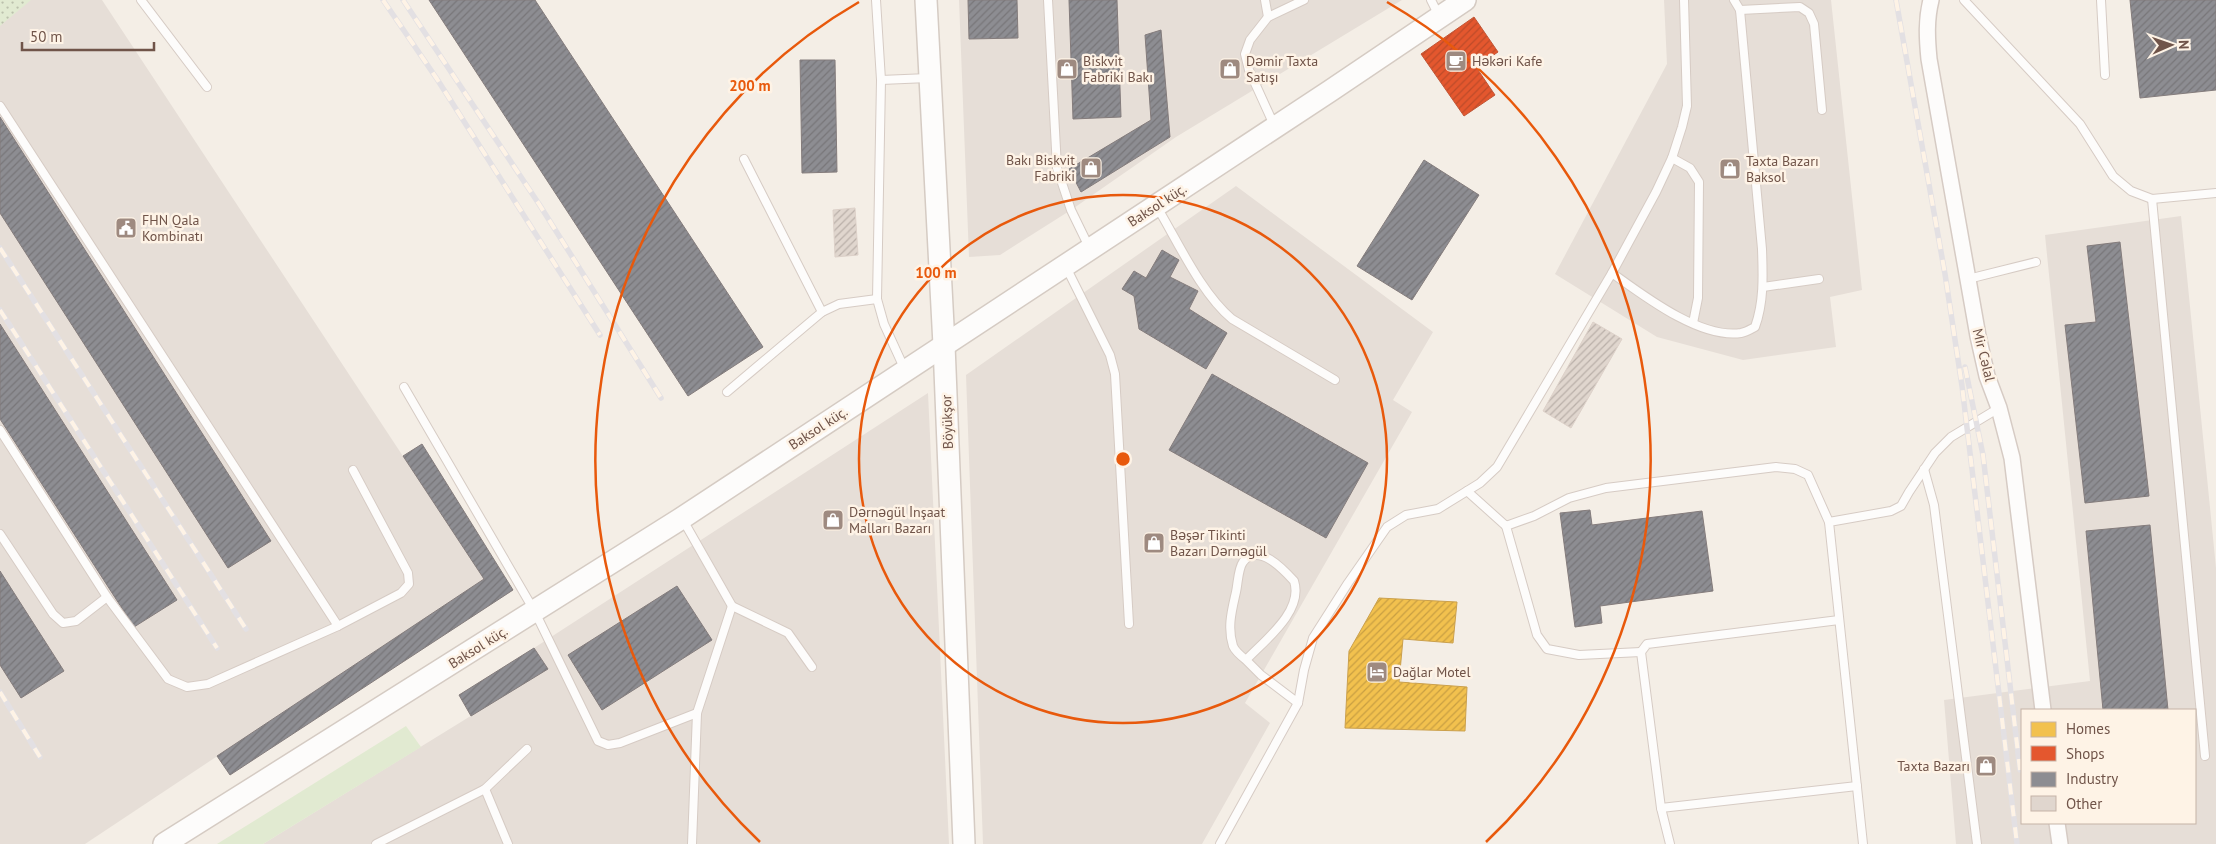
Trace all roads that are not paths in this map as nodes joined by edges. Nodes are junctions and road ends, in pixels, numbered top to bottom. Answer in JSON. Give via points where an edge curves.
{"nodes":[{"id":1,"x":141,"y":0,"type":"edge"},
{"id":2,"x":876,"y":0,"type":"edge"},
{"id":3,"x":926,"y":0,"type":"edge"},
{"id":4,"x":1048,"y":0,"type":"edge"},
{"id":5,"x":1265,"y":0,"type":"edge"},
{"id":6,"x":1304,"y":0,"type":"edge"},
{"id":7,"x":1465,"y":0,"type":"edge"},
{"id":8,"x":1684,"y":0,"type":"edge"},
{"id":9,"x":1734,"y":0,"type":"edge"},
{"id":10,"x":1931,"y":0,"type":"edge"},
{"id":11,"x":1964,"y":0,"type":"edge"},
{"id":12,"x":2102,"y":0,"type":"edge"},
{"id":13,"x":1435,"y":8,"type":"edge"},
{"id":14,"x":1740,"y":10,"type":"junction"},
{"id":15,"x":1268,"y":17,"type":"junction"},
{"id":16,"x":2105,"y":74,"type":"dead end"},
{"id":17,"x":930,"y":78,"type":"junction"},
{"id":18,"x":881,"y":80,"type":"junction"},
{"id":19,"x":207,"y":88,"type":"dead end"},
{"id":20,"x":0,"y":106,"type":"edge"},
{"id":21,"x":1822,"y":110,"type":"dead end"},
{"id":22,"x":1275,"y":126,"type":"junction"},
{"id":23,"x":1672,"y":158,"type":"junction"},
{"id":24,"x":744,"y":159,"type":"dead end"},
{"id":25,"x":2216,"y":193,"type":"edge"},
{"id":26,"x":2152,"y":199,"type":"junction"},
{"id":27,"x":1156,"y":205,"type":"junction"},
{"id":28,"x":1090,"y":249,"type":"junction"},
{"id":29,"x":2036,"y":262,"type":"dead end"},
{"id":30,"x":1065,"y":266,"type":"junction"},
{"id":31,"x":1612,"y":273,"type":"junction"},
{"id":32,"x":1968,"y":279,"type":"junction"},
{"id":33,"x":1819,"y":280,"type":"dead end"},
{"id":34,"x":1763,"y":288,"type":"junction"},
{"id":35,"x":877,"y":299,"type":"junction"},
{"id":36,"x":822,"y":312,"type":"junction"},
{"id":37,"x":1693,"y":323,"type":"junction"},
{"id":38,"x":944,"y":345,"type":"junction"},
{"id":39,"x":905,"y":371,"type":"junction"},
{"id":40,"x":1335,"y":380,"type":"dead end"},
{"id":41,"x":404,"y":387,"type":"dead end"},
{"id":42,"x":727,"y":392,"type":"dead end"},
{"id":43,"x":1999,"y":408,"type":"junction"},
{"id":44,"x":0,"y":430,"type":"edge"},
{"id":45,"x":1924,"y":469,"type":"junction"},
{"id":46,"x":354,"y":470,"type":"dead end"},
{"id":47,"x":1467,"y":491,"type":"junction"},
{"id":48,"x":682,"y":518,"type":"junction"},
{"id":49,"x":1829,"y":522,"type":"junction"},
{"id":50,"x":1506,"y":526,"type":"junction"},
{"id":51,"x":0,"y":534,"type":"edge"},
{"id":52,"x":107,"y":597,"type":"junction"},
{"id":53,"x":732,"y":606,"type":"junction"},
{"id":54,"x":535,"y":612,"type":"junction"},
{"id":55,"x":1839,"y":620,"type":"junction"},
{"id":56,"x":1129,"y":624,"type":"dead end"},
{"id":57,"x":338,"y":626,"type":"junction"},
{"id":58,"x":1641,"y":652,"type":"junction"},
{"id":59,"x":1246,"y":660,"type":"junction"},
{"id":60,"x":812,"y":667,"type":"dead end"},
{"id":61,"x":1298,"y":702,"type":"junction"},
{"id":62,"x":2043,"y":709,"type":"edge"},
{"id":63,"x":697,"y":713,"type":"junction"},
{"id":64,"x":527,"y":749,"type":"dead end"},
{"id":65,"x":2205,"y":756,"type":"dead end"},
{"id":66,"x":1857,"y":786,"type":"junction"},
{"id":67,"x":485,"y":789,"type":"junction"},
{"id":68,"x":1661,"y":808,"type":"junction"},
{"id":69,"x":2057,"y":824,"type":"edge"},
{"id":70,"x":164,"y":844,"type":"edge"},
{"id":71,"x":376,"y":844,"type":"edge"},
{"id":72,"x":508,"y":844,"type":"edge"},
{"id":73,"x":692,"y":844,"type":"edge"},
{"id":74,"x":964,"y":844,"type":"edge"},
{"id":75,"x":1220,"y":844,"type":"edge"},
{"id":76,"x":1670,"y":844,"type":"edge"},
{"id":77,"x":1863,"y":844,"type":"edge"},
{"id":78,"x":1977,"y":844,"type":"edge"},
{"id":79,"x":2060,"y":844,"type":"edge"}],
"edges":[{"from":1,"to":19,"type":"lane"},
{"from":2,"to":18,"type":"lane"},
{"from":3,"to":17,"type":"main road","name":"Böyükşor"},
{"from":4,"to":28,"type":"lane","via":[[1057,168],[1071,210]]},
{"from":5,"to":15,"type":"lane"},
{"from":6,"to":15,"type":"lane"},
{"from":7,"to":13,"type":"main road","name":"Baksol küç."},
{"from":8,"to":23,"type":"lane","via":[[1687,106]]},
{"from":9,"to":14,"type":"lane"},
{"from":10,"to":32,"type":"street","name":"Mir Cəlal","via":[[1926,34]]},
{"from":11,"to":26,"type":"lane","via":[[2080,124],[2113,176],[2130,191]]},
{"from":12,"to":16,"type":"lane"},
{"from":13,"to":22,"type":"main road","name":"Baksol küç."},
{"from":14,"to":21,"type":"lane","via":[[1800,7],[1809,13],[1814,24]]},
{"from":14,"to":34,"type":"lane"},
{"from":15,"to":22,"type":"lane","via":[[1250,40],[1245,54]]},
{"from":17,"to":18,"type":"lane"},
{"from":17,"to":38,"type":"main road","name":"Böyükşor"},
{"from":18,"to":35,"type":"lane"},
{"from":20,"to":57,"type":"lane"},
{"from":22,"to":27,"type":"main road","name":"Baksol küç."},
{"from":23,"to":31,"type":"lane"},
{"from":23,"to":37,"type":"lane","via":[[1690,168],[1699,182],[1698,298]]},
{"from":24,"to":36,"type":"lane"},
{"from":25,"to":26,"type":"lane"},
{"from":26,"to":65,"type":"lane"},
{"from":27,"to":28,"type":"main road","name":"Baksol küç."},
{"from":27,"to":40,"type":"lane","via":[[1220,309]]},
{"from":28,"to":30,"type":"main road","name":"Baksol küç."},
{"from":29,"to":32,"type":"lane"},
{"from":30,"to":38,"type":"main road","name":"Baksol küç."},
{"from":30,"to":56,"type":"lane","via":[[1110,355],[1114,374]]},
{"from":31,"to":37,"type":"lane","via":[[1660,308]]},
{"from":31,"to":47,"type":"lane","via":[[1497,467]]},
{"from":32,"to":43,"type":"street","name":"Mir Cəlal","via":[[1986,368]]},
{"from":33,"to":34,"type":"lane"},
{"from":34,"to":37,"type":"lane","via":[[1755,327],[1742,333],[1722,333]]},
{"from":35,"to":36,"type":"lane","via":[[839,304]]},
{"from":35,"to":39,"type":"lane","via":[[884,324]]},
{"from":36,"to":42,"type":"lane"},
{"from":38,"to":39,"type":"main road","name":"Baksol küç."},
{"from":38,"to":74,"type":"main road","name":"Böyükşor"},
{"from":39,"to":48,"type":"main road","name":"Baksol küç."},
{"from":41,"to":54,"type":"lane"},
{"from":43,"to":45,"type":"lane","via":[[1951,437]]},
{"from":43,"to":62,"type":"street","name":"Mir Cəlal","via":[[2012,458]]},
{"from":44,"to":52,"type":"lane"},
{"from":45,"to":49,"type":"lane","via":[[1901,506],[1891,511]]},
{"from":45,"to":78,"type":"lane","via":[[1934,505]]},
{"from":46,"to":57,"type":"lane","via":[[408,573],[409,584],[401,593]]},
{"from":47,"to":50,"type":"lane"},
{"from":47,"to":61,"type":"lane","via":[[1438,509],[1406,515],[1387,527],[1313,638]]},
{"from":48,"to":53,"type":"lane"},
{"from":48,"to":54,"type":"main road","name":"Baksol küç."},
{"from":49,"to":50,"type":"lane","via":[[1808,475],[1795,468],[1776,467],[1606,488],[1569,498]]},
{"from":49,"to":55,"type":"lane"},
{"from":50,"to":58,"type":"lane","via":[[1537,635],[1547,649],[1579,655]]},
{"from":51,"to":52,"type":"lane","via":[[53,614],[63,623],[76,621]]},
{"from":52,"to":57,"type":"lane","via":[[168,679],[188,687],[208,684]]},
{"from":53,"to":60,"type":"lane","via":[[788,633]]},
{"from":53,"to":63,"type":"lane"},
{"from":54,"to":63,"type":"lane","via":[[598,741],[608,745],[620,743]]},
{"from":54,"to":70,"type":"main road","name":"Baksol küç."},
{"from":55,"to":58,"type":"lane","via":[[1647,644]]},
{"from":55,"to":66,"type":"lane"},
{"from":58,"to":68,"type":"lane"},
{"from":59,"to":59,"type":"lane","via":[[1275,633],[1295,596],[1294,581],[1283,569],[1259,555],[1250,556],[1242,563],[1229,632],[1234,648]]},
{"from":59,"to":61,"type":"lane"},
{"from":61,"to":75,"type":"lane"},
{"from":63,"to":73,"type":"lane"},
{"from":64,"to":67,"type":"lane"},
{"from":66,"to":68,"type":"lane"},
{"from":66,"to":77,"type":"lane"},
{"from":67,"to":71,"type":"lane"},
{"from":67,"to":72,"type":"lane"},
{"from":68,"to":76,"type":"lane"},
{"from":69,"to":79,"type":"street"}]}
